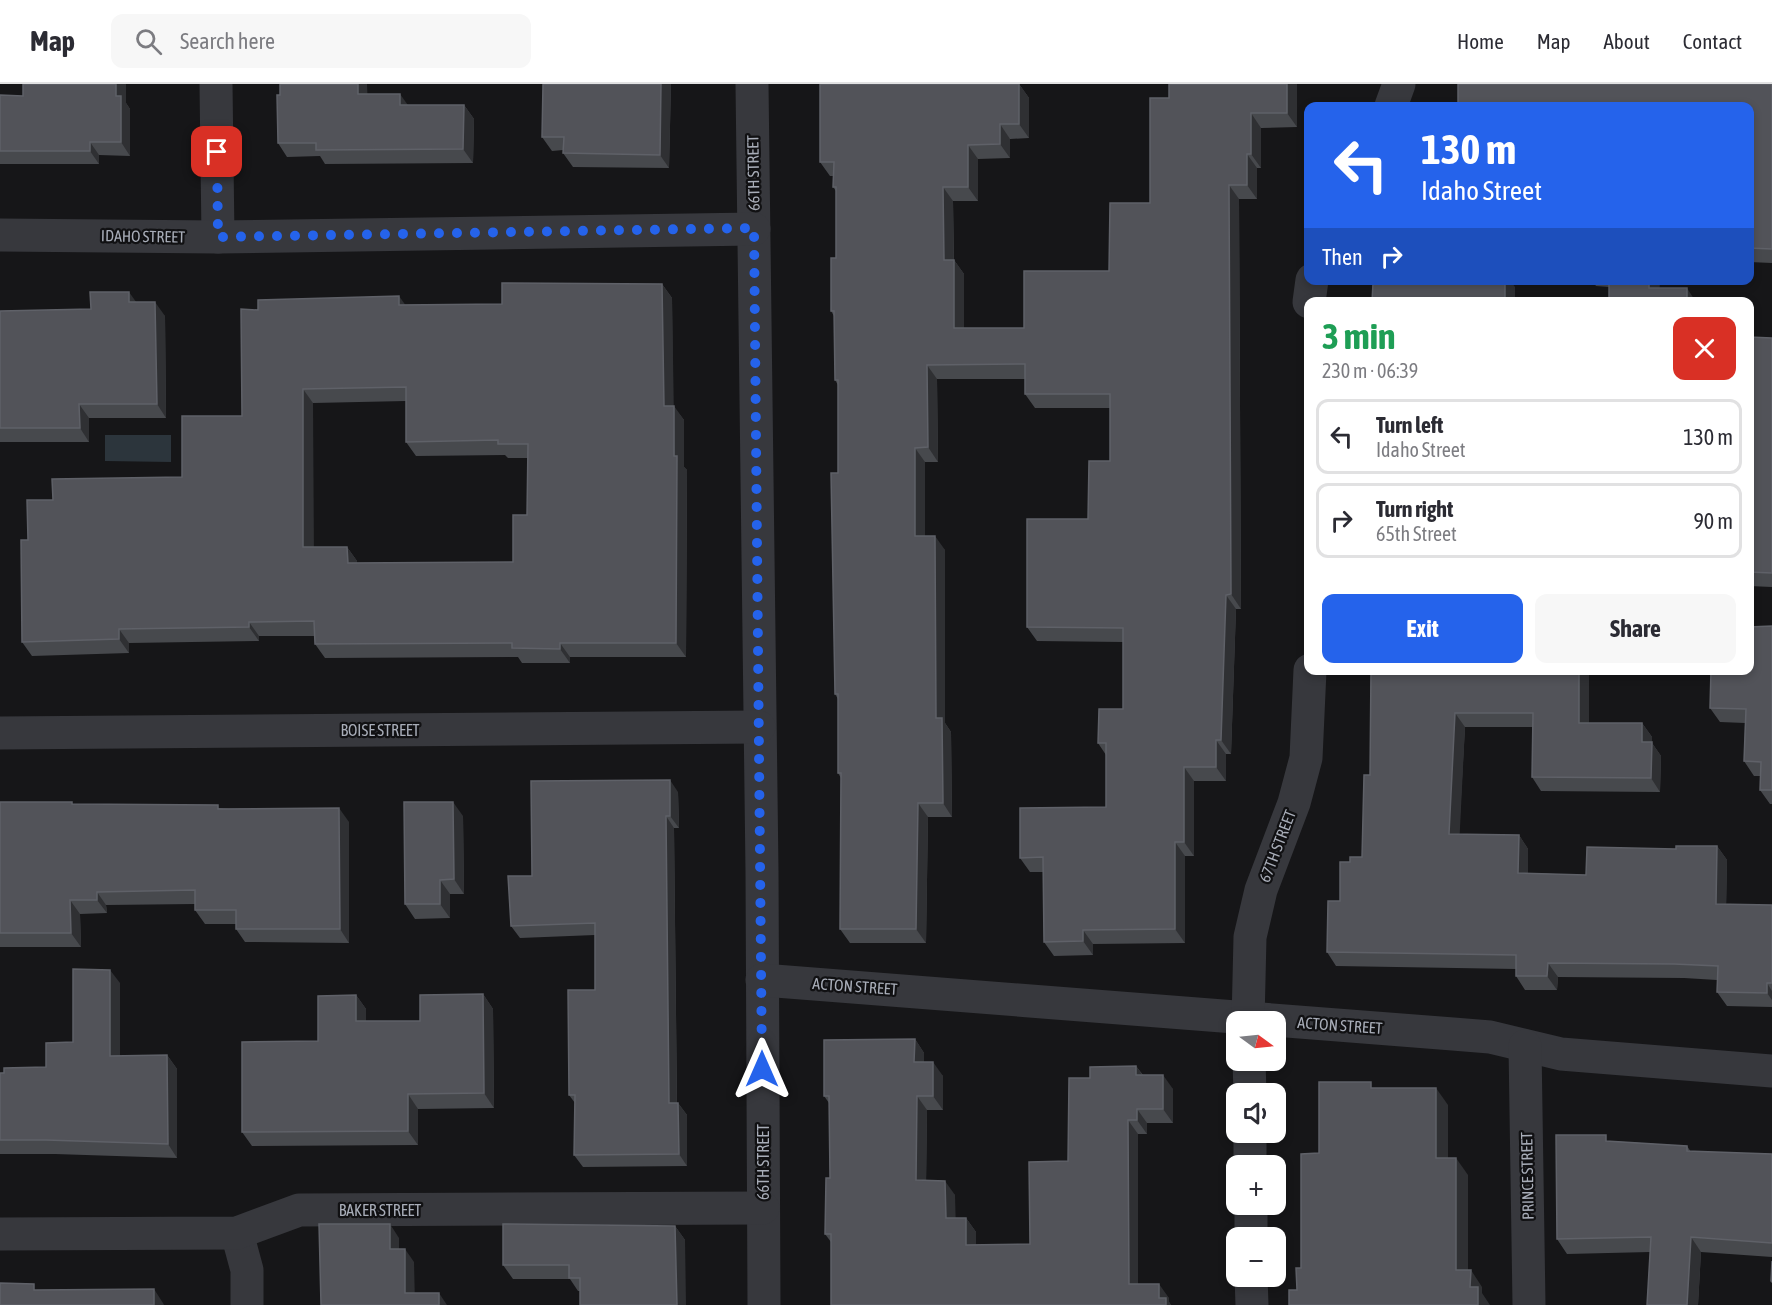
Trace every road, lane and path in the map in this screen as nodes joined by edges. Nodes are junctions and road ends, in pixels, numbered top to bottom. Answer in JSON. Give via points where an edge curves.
{"nodes":[{"id":1,"x":216,"y":84,"type":"edge"},
{"id":2,"x":752,"y":84,"type":"edge"},
{"id":3,"x":1399,"y":84,"type":"edge"},
{"id":4,"x":1392,"y":102,"type":"edge"},
{"id":5,"x":754,"y":228,"type":"junction"},
{"id":6,"x":0,"y":235,"type":"edge"},
{"id":7,"x":218,"y":237,"type":"junction"},
{"id":8,"x":1311,"y":675,"type":"edge"},
{"id":9,"x":759,"y":727,"type":"junction"},
{"id":10,"x":0,"y":733,"type":"edge"},
{"id":11,"x":762,"y":980,"type":"junction"},
{"id":12,"x":1248,"y":1011,"type":"edge"},
{"id":13,"x":1226,"y":1018,"type":"edge"},
{"id":14,"x":1286,"y":1023,"type":"edge"},
{"id":15,"x":1525,"y":1046,"type":"junction"},
{"id":16,"x":1772,"y":1071,"type":"edge"},
{"id":17,"x":763,"y":1208,"type":"junction"},
{"id":18,"x":237,"y":1233,"type":"junction"},
{"id":19,"x":0,"y":1234,"type":"edge"},
{"id":20,"x":1251,"y":1287,"type":"edge"},
{"id":21,"x":248,"y":1305,"type":"edge"},
{"id":22,"x":764,"y":1305,"type":"edge"},
{"id":23,"x":1252,"y":1305,"type":"edge"},
{"id":24,"x":1529,"y":1305,"type":"edge"}],
"edges":[{"from":1,"to":7,"type":"street"},
{"from":2,"to":5,"type":"street","name":"66TH STREET"},
{"from":3,"to":4,"type":"street"},
{"from":5,"to":7,"type":"street","name":"IDAHO STREET"},
{"from":5,"to":9,"type":"street","name":"66TH STREET"},
{"from":6,"to":7,"type":"street","name":"IDAHO STREET"},
{"from":8,"to":12,"type":"street","name":"67TH STREET","via":[[1306,758],[1294,803],[1261,890],[1250,937]]},
{"from":9,"to":10,"type":"street","name":"BOISE STREET"},
{"from":9,"to":11,"type":"street","name":"66TH STREET"},
{"from":11,"to":13,"type":"street","name":"ACTON STREET"},
{"from":11,"to":17,"type":"street","name":"66TH STREET"},
{"from":14,"to":15,"type":"street","name":"ACTON STREET","via":[[1490,1037]]},
{"from":15,"to":16,"type":"street","name":"ACTON STREET","via":[[1561,1054]]},
{"from":15,"to":24,"type":"street","name":"PRINCE STREET"},
{"from":17,"to":18,"type":"street","name":"BAKER STREET","via":[[299,1210]]},
{"from":17,"to":22,"type":"street","name":"66TH STREET"},
{"from":18,"to":19,"type":"street","name":"BAKER STREET"},
{"from":18,"to":21,"type":"street","via":[[247,1270]]},
{"from":20,"to":23,"type":"street"}]}
